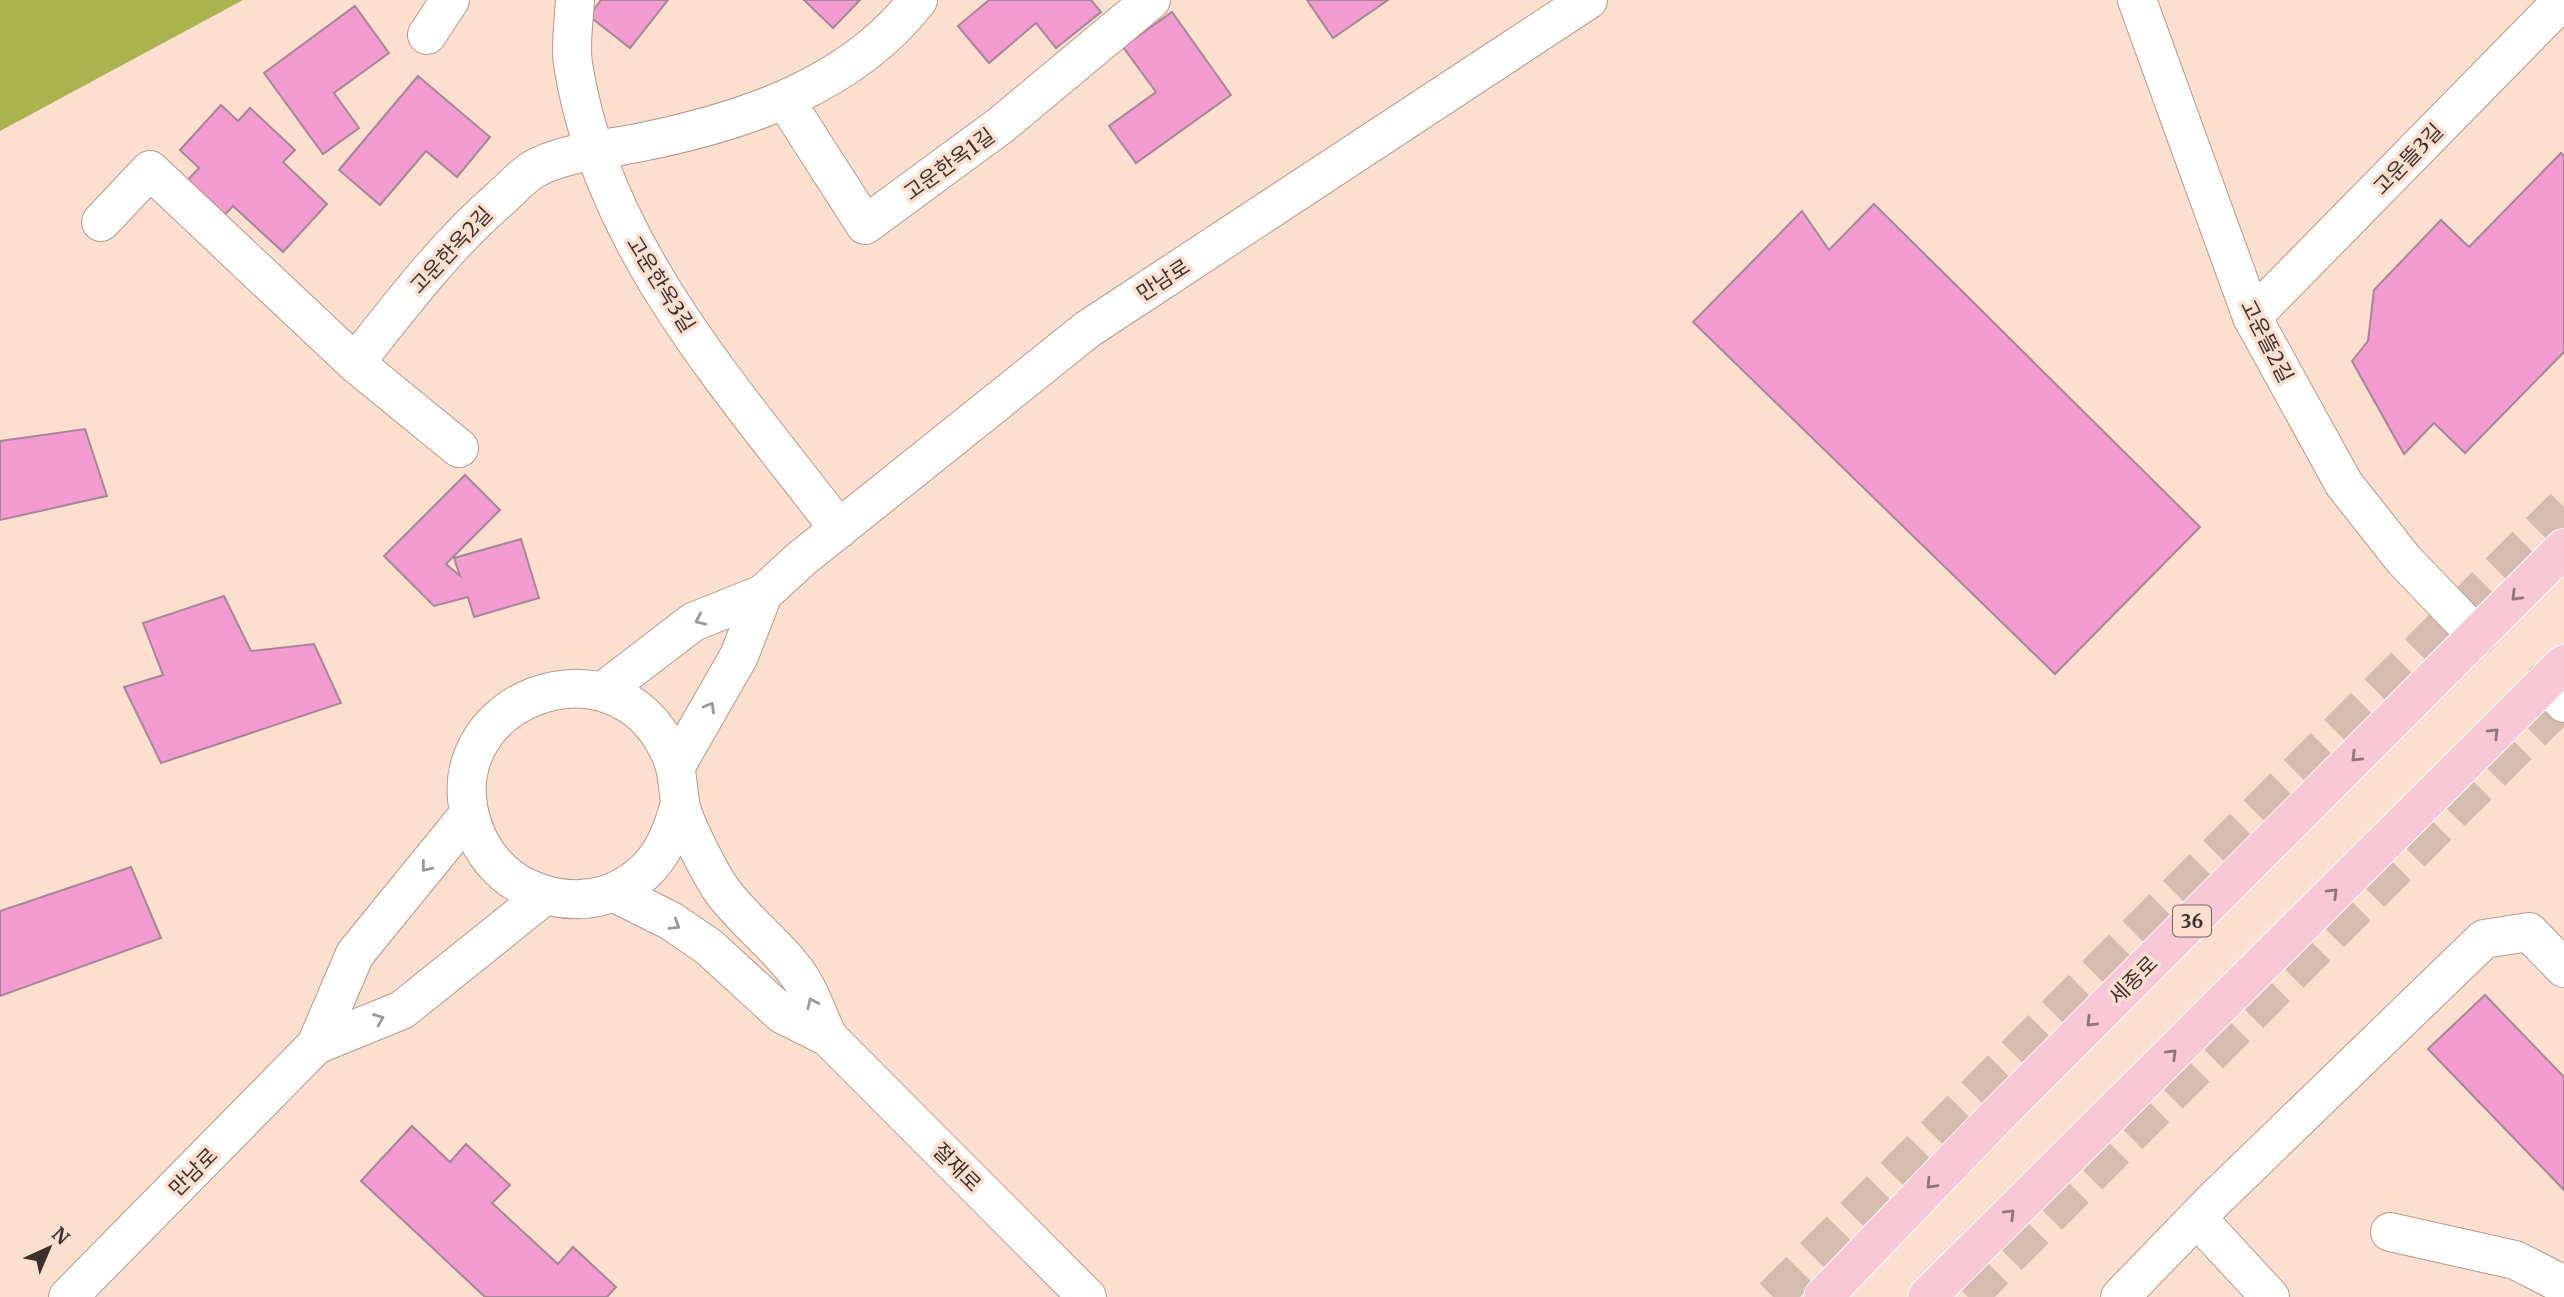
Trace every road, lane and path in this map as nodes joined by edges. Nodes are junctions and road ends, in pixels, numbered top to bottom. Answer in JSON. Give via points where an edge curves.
{"nodes":[{"id":1,"x":450,"y":0,"type":"edge"},
{"id":2,"x":575,"y":0,"type":"edge"},
{"id":3,"x":918,"y":0,"type":"edge"},
{"id":4,"x":1588,"y":0,"type":"edge"},
{"id":5,"x":2563,"y":0,"type":"edge"},
{"id":6,"x":1145,"y":1,"type":"edge"},
{"id":7,"x":2141,"y":2,"type":"edge"},
{"id":8,"x":427,"y":35,"type":"dead end"},
{"id":9,"x":785,"y":100,"type":"junction"},
{"id":10,"x":595,"y":150,"type":"junction"},
{"id":11,"x":101,"y":222,"type":"dead end"},
{"id":12,"x":2252,"y":317,"type":"junction"},
{"id":13,"x":355,"y":363,"type":"junction"},
{"id":14,"x":459,"y":449,"type":"dead end"},
{"id":15,"x":839,"y":529,"type":"junction"},
{"id":16,"x":2564,"y":548,"type":"edge"},
{"id":17,"x":763,"y":594,"type":"junction"},
{"id":18,"x":2477,"y":636,"type":"junction"},
{"id":19,"x":2558,"y":683,"type":"edge"},
{"id":20,"x":603,"y":691,"type":"junction"},
{"id":21,"x":676,"y":766,"type":"junction"},
{"id":22,"x":680,"y":803,"type":"junction"},
{"id":23,"x":469,"y":814,"type":"junction"},
{"id":24,"x":615,"y":893,"type":"junction"},
{"id":25,"x":544,"y":896,"type":"junction"},
{"id":26,"x":2564,"y":968,"type":"edge"},
{"id":27,"x":828,"y":1037,"type":"junction"},
{"id":28,"x":316,"y":1045,"type":"junction"},
{"id":29,"x":2197,"y":1218,"type":"junction"},
{"id":30,"x":2390,"y":1232,"type":"dead end"},
{"id":31,"x":2564,"y":1285,"type":"edge"},
{"id":32,"x":68,"y":1297,"type":"edge"},
{"id":33,"x":1087,"y":1297,"type":"edge"},
{"id":34,"x":1823,"y":1297,"type":"edge"},
{"id":35,"x":1927,"y":1297,"type":"edge"},
{"id":36,"x":2120,"y":1297,"type":"edge"},
{"id":37,"x":2270,"y":1297,"type":"edge"}],
"edges":[{"from":1,"to":8,"type":"street"},
{"from":2,"to":10,"type":"street","name":"고운한옥3길","via":[[573,62]]},
{"from":3,"to":9,"type":"street","name":"고운한옥2길","via":[[900,24],[835,75]]},
{"from":4,"to":15,"type":"street","name":"만남로","via":[[1088,329]]},
{"from":5,"to":12,"type":"street","name":"고운뜰3길"},
{"from":6,"to":9,"type":"street","name":"고운한옥1길","via":[[1002,125],[865,225]]},
{"from":7,"to":12,"type":"street","name":"고운뜰2길"},
{"from":9,"to":10,"type":"street","name":"고운한옥2길","via":[[740,118]]},
{"from":10,"to":13,"type":"street","name":"고운한옥2길","via":[[534,169],[468,226]]},
{"from":10,"to":15,"type":"street","name":"고운한옥3길","via":[[629,237],[681,320]]},
{"from":11,"to":13,"type":"street","via":[[150,170]]},
{"from":12,"to":18,"type":"street","name":"고운뜰2길","via":[[2344,484],[2404,559]]},
{"from":13,"to":14,"type":"street"},
{"from":15,"to":17,"type":"street","name":"만남로"},
{"from":16,"to":18,"type":"main road","name":"세종로","number":"36","one_way":true},
{"from":17,"to":20,"type":"street","one_way":true,"via":[[693,622]]},
{"from":21,"to":17,"type":"street","one_way":true,"via":[[739,656]]},
{"from":18,"to":34,"type":"main road","name":"세종로","number":"36","one_way":true,"via":[[1991,1122]]},
{"from":35,"to":19,"type":"main road","one_way":true},
{"from":20,"to":21,"type":"street","via":[[636,707],[661,733]]},
{"from":20,"to":23,"type":"street","via":[[567,687],[531,695],[501,714],[479,743],[468,778]]},
{"from":21,"to":22,"type":"street"},
{"from":22,"to":24,"type":"street","via":[[672,834],[656,860]]},
{"from":27,"to":22,"type":"street","one_way":true,"via":[[801,979],[722,892]]},
{"from":23,"to":25,"type":"street","via":[[478,842],[495,865],[517,884]]},
{"from":23,"to":28,"type":"street","one_way":true,"via":[[355,954]]},
{"from":24,"to":25,"type":"street","via":[[582,901]]},
{"from":24,"to":27,"type":"street","one_way":true,"via":[[709,947],[782,1014]]},
{"from":28,"to":25,"type":"street","one_way":true,"via":[[402,1010]]},
{"from":26,"to":29,"type":"street","via":[[2529,932],[2484,939]]},
{"from":27,"to":33,"type":"street","name":"절재로"},
{"from":28,"to":32,"type":"street","name":"만남로"},
{"from":29,"to":36,"type":"street"},
{"from":29,"to":37,"type":"street"},
{"from":30,"to":31,"type":"street","via":[[2515,1260]]}]}
